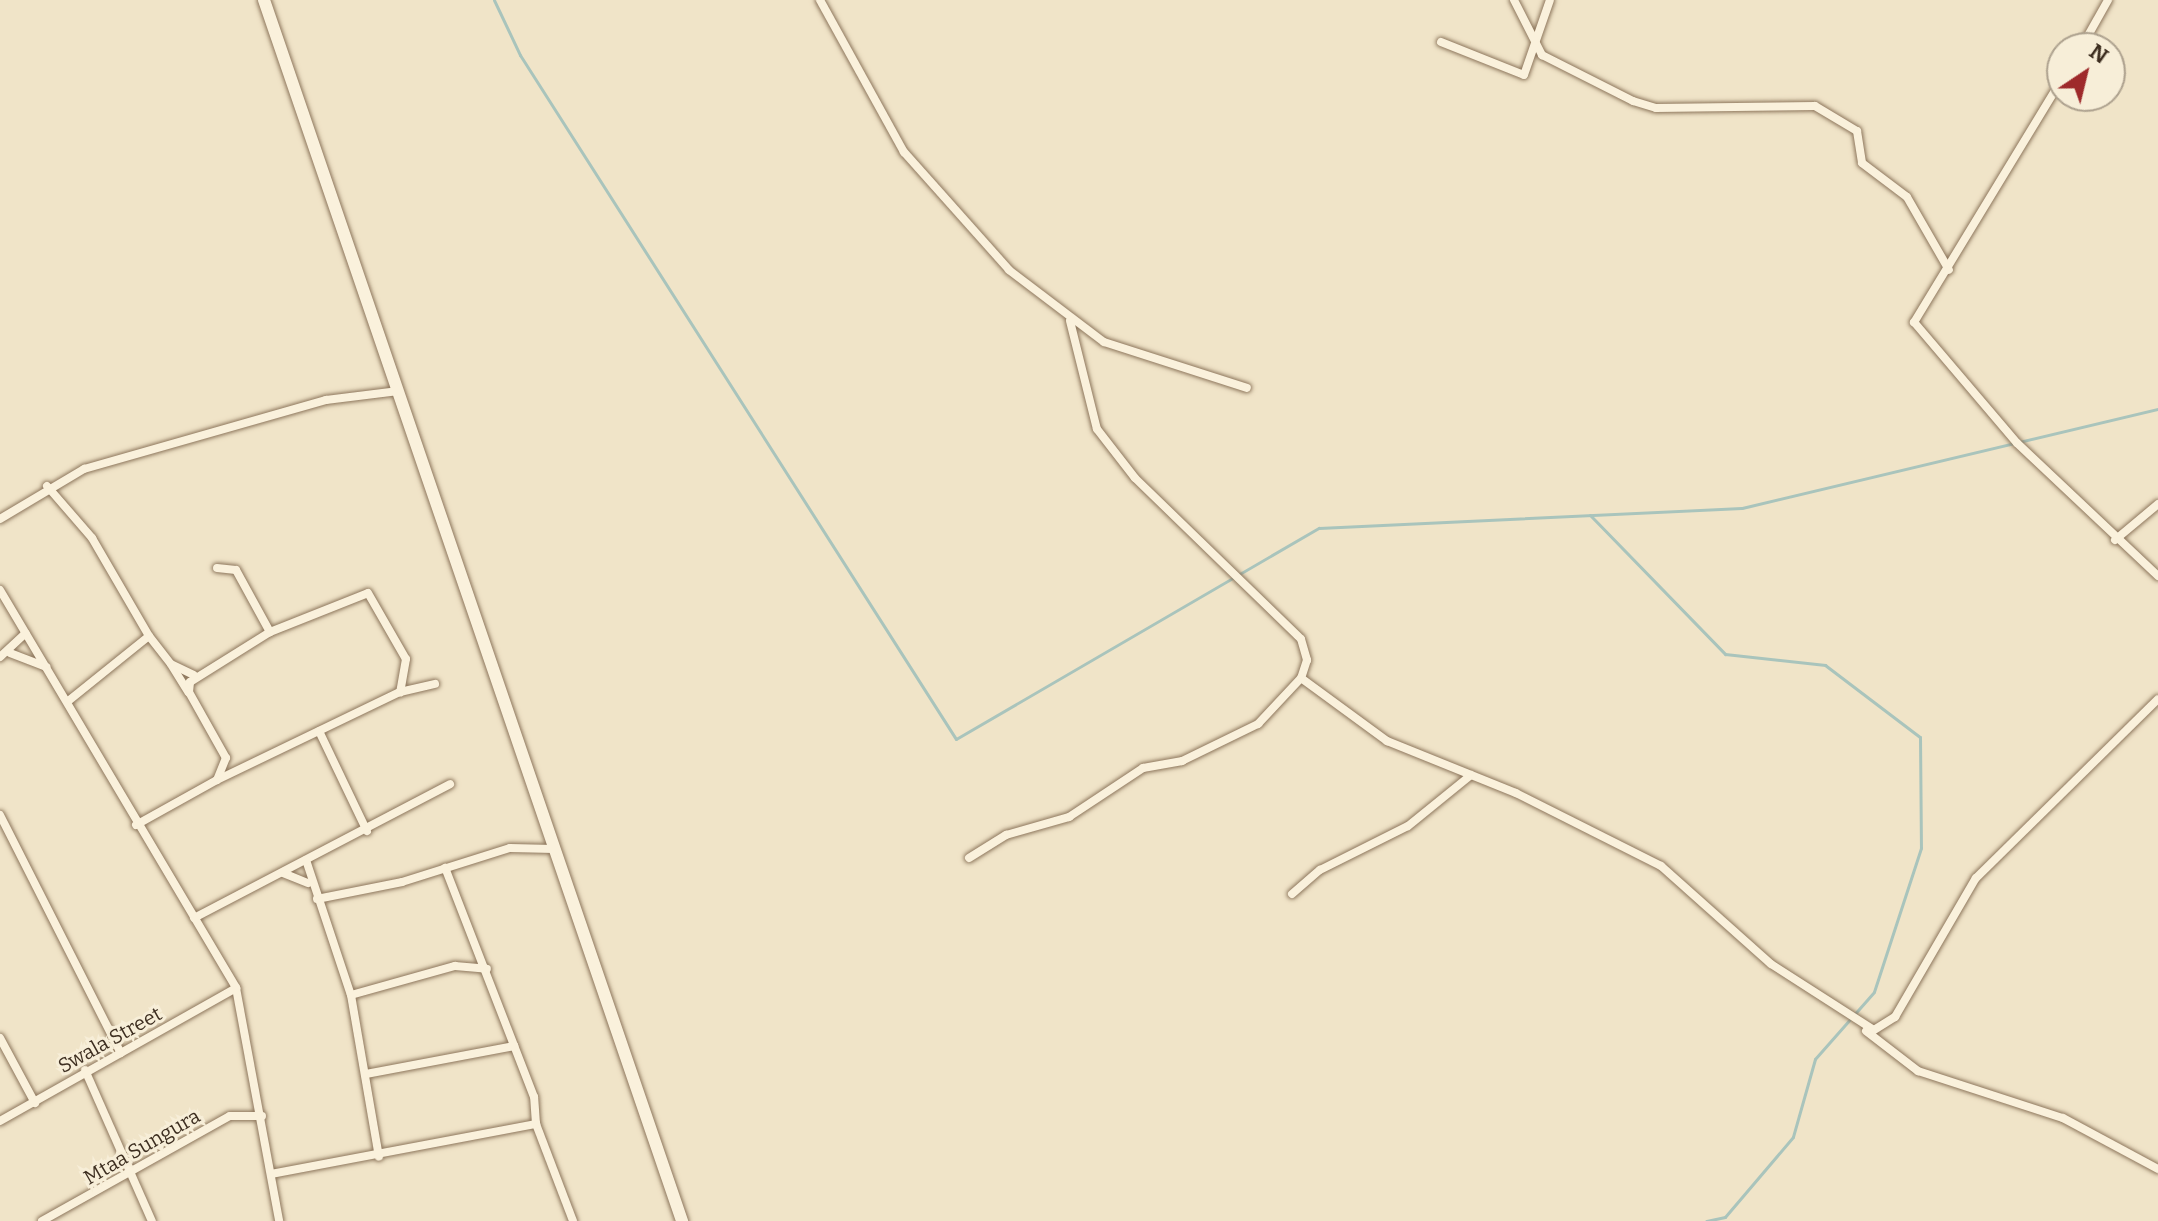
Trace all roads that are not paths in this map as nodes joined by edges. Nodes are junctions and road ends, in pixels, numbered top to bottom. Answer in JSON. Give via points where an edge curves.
{"nodes":[{"id":1,"x":264,"y":0,"type":"edge"},
{"id":2,"x":820,"y":0,"type":"edge"},
{"id":3,"x":1514,"y":0,"type":"edge"},
{"id":4,"x":1550,"y":0,"type":"edge"},
{"id":5,"x":2108,"y":0,"type":"edge"},
{"id":6,"x":2090,"y":32,"type":"edge"},
{"id":7,"x":1534,"y":37,"type":"junction"},
{"id":8,"x":1441,"y":42,"type":"dead end"},
{"id":9,"x":2046,"y":106,"type":"edge"},
{"id":10,"x":1949,"y":270,"type":"junction"},
{"id":11,"x":1069,"y":318,"type":"junction"},
{"id":12,"x":1247,"y":388,"type":"dead end"},
{"id":13,"x":398,"y":391,"type":"junction"},
{"id":14,"x":46,"y":486,"type":"junction"},
{"id":15,"x":2158,"y":504,"type":"edge"},
{"id":16,"x":0,"y":519,"type":"edge"},
{"id":17,"x":2115,"y":540,"type":"junction"},
{"id":18,"x":217,"y":568,"type":"dead end"},
{"id":19,"x":2158,"y":576,"type":"edge"},
{"id":20,"x":0,"y":590,"type":"edge"},
{"id":21,"x":270,"y":632,"type":"junction"},
{"id":22,"x":26,"y":633,"type":"junction"},
{"id":23,"x":149,"y":636,"type":"junction"},
{"id":24,"x":143,"y":648,"type":"junction"},
{"id":25,"x":159,"y":650,"type":"junction"},
{"id":26,"x":10,"y":653,"type":"junction"},
{"id":27,"x":0,"y":657,"type":"edge"},
{"id":28,"x":171,"y":664,"type":"junction"},
{"id":29,"x":46,"y":667,"type":"junction"},
{"id":30,"x":194,"y":675,"type":"junction"},
{"id":31,"x":1301,"y":678,"type":"junction"},
{"id":32,"x":435,"y":684,"type":"dead end"},
{"id":33,"x":189,"y":692,"type":"junction"},
{"id":34,"x":400,"y":692,"type":"junction"},
{"id":35,"x":2158,"y":699,"type":"edge"},
{"id":36,"x":67,"y":702,"type":"junction"},
{"id":37,"x":319,"y":731,"type":"junction"},
{"id":38,"x":1471,"y":775,"type":"junction"},
{"id":39,"x":217,"y":780,"type":"junction"},
{"id":40,"x":450,"y":784,"type":"dead end"},
{"id":41,"x":0,"y":815,"type":"edge"},
{"id":42,"x":136,"y":825,"type":"junction"},
{"id":43,"x":367,"y":831,"type":"junction"},
{"id":44,"x":554,"y":849,"type":"junction"},
{"id":45,"x":969,"y":858,"type":"dead end"},
{"id":46,"x":306,"y":860,"type":"junction"},
{"id":47,"x":445,"y":868,"type":"junction"},
{"id":48,"x":283,"y":873,"type":"junction"},
{"id":49,"x":308,"y":883,"type":"junction"},
{"id":50,"x":1292,"y":894,"type":"dead end"},
{"id":51,"x":317,"y":899,"type":"junction"},
{"id":52,"x":194,"y":918,"type":"junction"},
{"id":53,"x":487,"y":969,"type":"junction"},
{"id":54,"x":236,"y":988,"type":"junction"},
{"id":55,"x":351,"y":995,"type":"junction"},
{"id":56,"x":1863,"y":1029,"type":"junction"},
{"id":57,"x":0,"y":1038,"type":"edge"},
{"id":58,"x":514,"y":1046,"type":"junction"},
{"id":59,"x":121,"y":1053,"type":"junction"},
{"id":60,"x":85,"y":1070,"type":"junction"},
{"id":61,"x":366,"y":1074,"type":"junction"},
{"id":62,"x":35,"y":1103,"type":"junction"},
{"id":63,"x":262,"y":1116,"type":"junction"},
{"id":64,"x":0,"y":1121,"type":"edge"},
{"id":65,"x":536,"y":1124,"type":"junction"},
{"id":66,"x":379,"y":1157,"type":"junction"},
{"id":67,"x":2158,"y":1169,"type":"edge"},
{"id":68,"x":134,"y":1171,"type":"junction"},
{"id":69,"x":271,"y":1174,"type":"junction"},
{"id":70,"x":42,"y":1221,"type":"edge"},
{"id":71,"x":152,"y":1221,"type":"edge"},
{"id":72,"x":279,"y":1221,"type":"edge"},
{"id":73,"x":573,"y":1221,"type":"edge"},
{"id":74,"x":682,"y":1221,"type":"edge"}],
"edges":[{"from":1,"to":13,"type":"street"},
{"from":2,"to":11,"type":"street","via":[[904,152],[938,196],[1009,270]]},
{"from":3,"to":7,"type":"street"},
{"from":4,"to":7,"type":"street"},
{"from":5,"to":6,"type":"street"},
{"from":7,"to":8,"type":"street","via":[[1524,75]]},
{"from":7,"to":10,"type":"street","via":[[1542,55],[1656,108],[1815,106],[1857,131],[1862,163],[1907,197]]},
{"from":9,"to":10,"type":"street"},
{"from":10,"to":17,"type":"street","via":[[1921,306],[1919,333]]},
{"from":11,"to":12,"type":"street","via":[[1143,359]]},
{"from":11,"to":31,"type":"street","via":[[1089,406],[1110,448],[1301,639],[1307,660]]},
{"from":13,"to":14,"type":"street","via":[[326,400]]},
{"from":13,"to":44,"type":"street"},
{"from":14,"to":16,"type":"street"},
{"from":14,"to":23,"type":"street","via":[[92,538]]},
{"from":15,"to":17,"type":"street"},
{"from":17,"to":19,"type":"street"},
{"from":18,"to":21,"type":"street","via":[[236,570]]},
{"from":20,"to":22,"type":"street"},
{"from":21,"to":30,"type":"street"},
{"from":21,"to":34,"type":"street","via":[[339,600],[373,594],[406,659]]},
{"from":22,"to":26,"type":"street"},
{"from":22,"to":29,"type":"street"},
{"from":23,"to":24,"type":"street"},
{"from":23,"to":25,"type":"street"},
{"from":24,"to":25,"type":"street"},
{"from":24,"to":36,"type":"street"},
{"from":25,"to":28,"type":"street"},
{"from":26,"to":27,"type":"street"},
{"from":26,"to":29,"type":"street"},
{"from":28,"to":30,"type":"street"},
{"from":28,"to":33,"type":"street"},
{"from":29,"to":36,"type":"street"},
{"from":30,"to":33,"type":"street"},
{"from":31,"to":38,"type":"street","via":[[1387,741]]},
{"from":31,"to":45,"type":"street","via":[[1258,724],[1182,761],[1143,768],[1069,817],[1006,835]]},
{"from":32,"to":34,"type":"street"},
{"from":33,"to":39,"type":"street","via":[[226,758]]},
{"from":34,"to":37,"type":"street"},
{"from":35,"to":56,"type":"street","via":[[1976,878],[1895,1017]]},
{"from":36,"to":42,"type":"street"},
{"from":37,"to":39,"type":"street"},
{"from":37,"to":43,"type":"street"},
{"from":38,"to":50,"type":"street","via":[[1408,826],[1320,870]]},
{"from":38,"to":56,"type":"street","via":[[1661,866],[1701,907]]},
{"from":39,"to":42,"type":"street"},
{"from":40,"to":43,"type":"street"},
{"from":41,"to":59,"type":"street"},
{"from":42,"to":52,"type":"street"},
{"from":43,"to":46,"type":"street"},
{"from":44,"to":47,"type":"street","via":[[510,848]]},
{"from":44,"to":74,"type":"street"},
{"from":46,"to":48,"type":"street"},
{"from":46,"to":49,"type":"street"},
{"from":47,"to":51,"type":"street"},
{"from":47,"to":53,"type":"street"},
{"from":48,"to":49,"type":"street"},
{"from":48,"to":52,"type":"street"},
{"from":49,"to":51,"type":"street"},
{"from":51,"to":55,"type":"street"},
{"from":52,"to":54,"type":"street"},
{"from":53,"to":55,"type":"street","via":[[455,966]]},
{"from":53,"to":58,"type":"street"},
{"from":54,"to":59,"type":"street","name":"Swala Street"},
{"from":54,"to":63,"type":"street"},
{"from":55,"to":61,"type":"street"},
{"from":56,"to":67,"type":"street","via":[[1918,1071],[2063,1118]]},
{"from":57,"to":62,"type":"street"},
{"from":58,"to":61,"type":"street"},
{"from":58,"to":65,"type":"street"},
{"from":59,"to":60,"type":"street","name":"Swala Street"},
{"from":60,"to":62,"type":"street","name":"Swala Street"},
{"from":60,"to":68,"type":"street"},
{"from":61,"to":66,"type":"street"},
{"from":62,"to":64,"type":"street","name":"Swala Street"},
{"from":63,"to":68,"type":"street","name":"Mtaa Sungura","via":[[230,1116]]},
{"from":63,"to":69,"type":"street"},
{"from":65,"to":66,"type":"street"},
{"from":65,"to":73,"type":"street"},
{"from":66,"to":69,"type":"street"},
{"from":68,"to":70,"type":"street","name":"Mtaa Sungura"},
{"from":68,"to":71,"type":"street"},
{"from":69,"to":72,"type":"street"}]}
